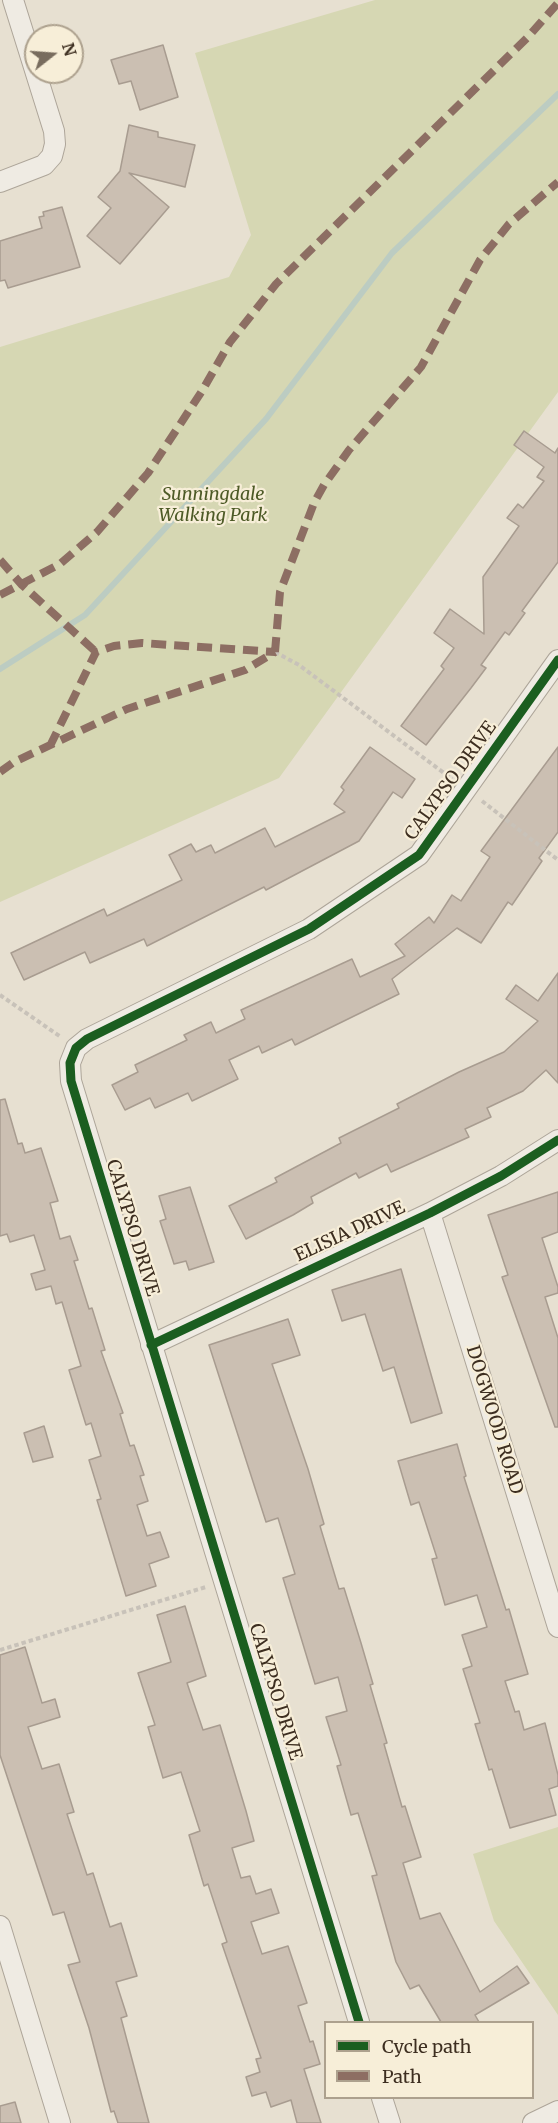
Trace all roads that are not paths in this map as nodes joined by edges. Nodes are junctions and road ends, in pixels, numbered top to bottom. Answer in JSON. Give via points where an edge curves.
{"nodes":[{"id":1,"x":13,"y":0,"type":"edge"},
{"id":2,"x":0,"y":182,"type":"edge"},
{"id":3,"x":558,"y":660,"type":"edge"},
{"id":4,"x":558,"y":1140,"type":"edge"},
{"id":5,"x":430,"y":1213,"type":"junction"},
{"id":6,"x":151,"y":1345,"type":"junction"},
{"id":7,"x":558,"y":1627,"type":"edge"},
{"id":8,"x":0,"y":1926,"type":"edge"},
{"id":9,"x":359,"y":2021,"type":"edge"},
{"id":10,"x":383,"y":2099,"type":"edge"},
{"id":11,"x":558,"y":2111,"type":"edge"},
{"id":12,"x":60,"y":2123,"type":"edge"},
{"id":13,"x":390,"y":2123,"type":"edge"},
{"id":14,"x":534,"y":2123,"type":"edge"}],
"edges":[{"from":1,"to":2,"type":"street","via":[[56,144],[44,165]]},
{"from":3,"to":6,"type":"street","name":"CALYPSO DRIVE","via":[[419,855],[309,929],[87,1039],[76,1048],[70,1063],[70,1081]]},
{"from":4,"to":5,"type":"street","name":"ELISIA DRIVE","via":[[501,1176]]},
{"from":5,"to":6,"type":"street","name":"ELISIA DRIVE"},
{"from":5,"to":7,"type":"street","name":"DOGWOOD ROAD"},
{"from":6,"to":9,"type":"street","name":"CALYPSO DRIVE"},
{"from":8,"to":12,"type":"street"},
{"from":10,"to":13,"type":"street"},
{"from":11,"to":14,"type":"street"}]}
